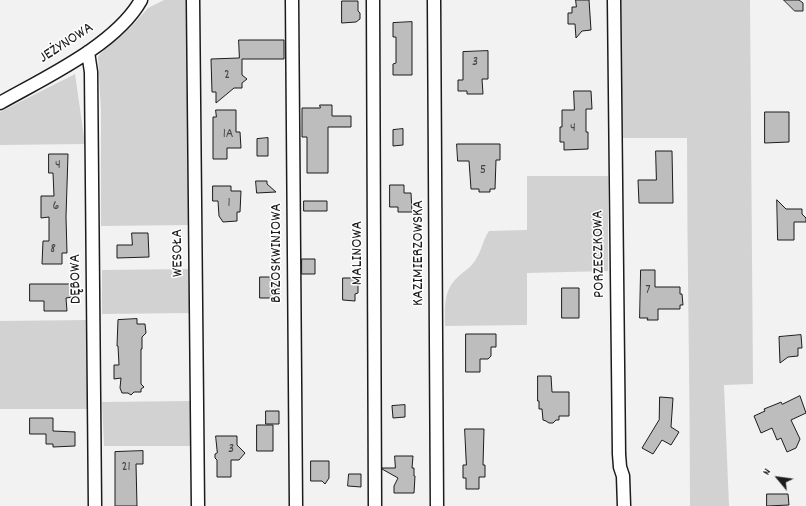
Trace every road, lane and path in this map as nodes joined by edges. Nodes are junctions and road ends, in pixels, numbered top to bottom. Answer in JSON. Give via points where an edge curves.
{"nodes":[{"id":1,"x":141,"y":0,"type":"edge"},
{"id":2,"x":193,"y":0,"type":"edge"},
{"id":3,"x":292,"y":0,"type":"edge"},
{"id":4,"x":373,"y":0,"type":"edge"},
{"id":5,"x":434,"y":0,"type":"edge"},
{"id":6,"x":614,"y":0,"type":"edge"},
{"id":7,"x":88,"y":52,"type":"junction"},
{"id":8,"x":0,"y":103,"type":"edge"},
{"id":9,"x":95,"y":506,"type":"edge"},
{"id":10,"x":198,"y":506,"type":"edge"},
{"id":11,"x":296,"y":506,"type":"edge"},
{"id":12,"x":376,"y":506,"type":"edge"},
{"id":13,"x":437,"y":506,"type":"edge"},
{"id":14,"x":624,"y":506,"type":"edge"}],
"edges":[{"from":1,"to":7,"type":"street","name":"JEŻYNOWA","via":[[118,27]]},
{"from":2,"to":10,"type":"street","name":"WESOŁA"},
{"from":3,"to":11,"type":"street","name":"BRZOSKWINIOWA"},
{"from":4,"to":12,"type":"street","name":"MALINOWA"},
{"from":5,"to":13,"type":"street","name":"KAZIMIERZOWSKA"},
{"from":6,"to":14,"type":"street","name":"PORZECZKOWA","via":[[619,454]]},
{"from":7,"to":8,"type":"street","name":"JEŻYNOWA"},
{"from":7,"to":9,"type":"street","name":"DĘBOWA","via":[[91,72]]}]}
